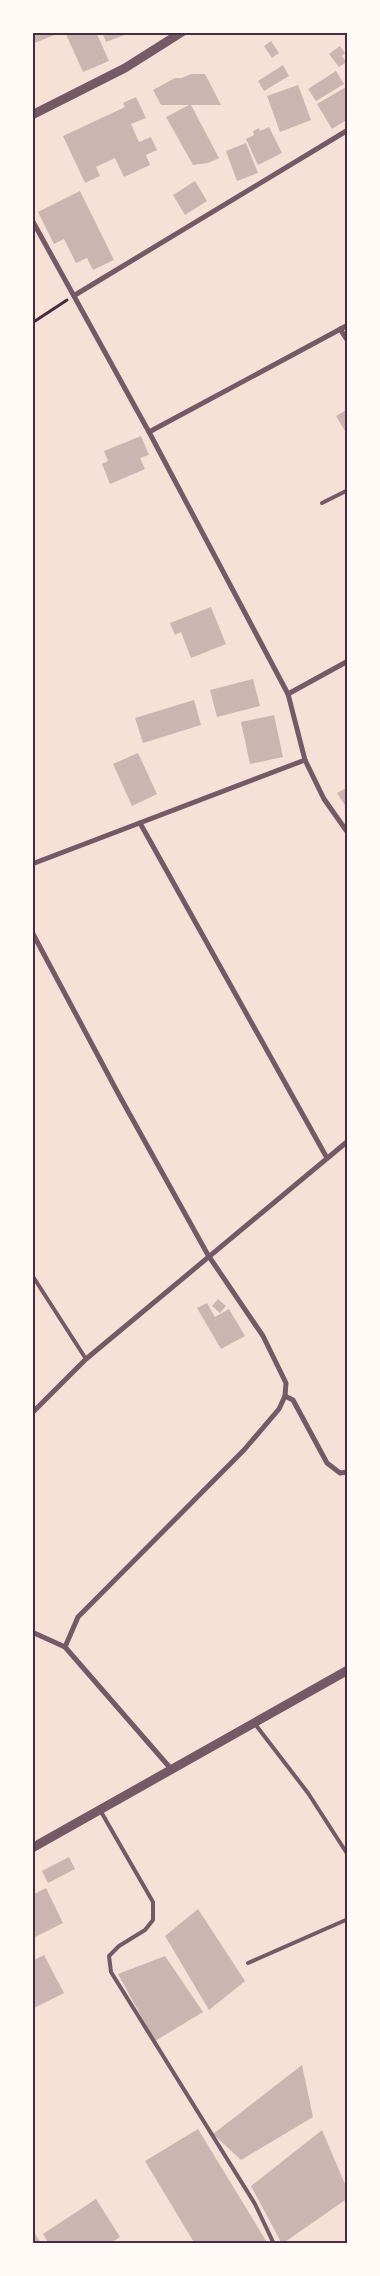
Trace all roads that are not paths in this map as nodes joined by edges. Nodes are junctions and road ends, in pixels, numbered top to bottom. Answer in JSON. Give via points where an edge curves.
{"nodes":[{"id":1,"x":182,"y":32,"type":"edge"},
{"id":2,"x":32,"y":115,"type":"edge"},
{"id":3,"x":348,"y":130,"type":"edge"},
{"id":4,"x":32,"y":220,"type":"edge"},
{"id":5,"x":75,"y":295,"type":"junction"},
{"id":6,"x":348,"y":325,"type":"edge"},
{"id":7,"x":340,"y":329,"type":"junction"},
{"id":8,"x":348,"y":341,"type":"edge"},
{"id":9,"x":149,"y":432,"type":"junction"},
{"id":10,"x":348,"y":490,"type":"edge"},
{"id":11,"x":322,"y":504,"type":"dead end"},
{"id":12,"x":348,"y":661,"type":"edge"},
{"id":13,"x":288,"y":694,"type":"junction"},
{"id":14,"x":305,"y":760,"type":"junction"},
{"id":15,"x":140,"y":823,"type":"junction"},
{"id":16,"x":348,"y":833,"type":"edge"},
{"id":17,"x":32,"y":864,"type":"edge"},
{"id":18,"x":32,"y":932,"type":"edge"},
{"id":19,"x":348,"y":1141,"type":"edge"},
{"id":20,"x":327,"y":1158,"type":"junction"},
{"id":21,"x":208,"y":1255,"type":"junction"},
{"id":22,"x":32,"y":1275,"type":"edge"},
{"id":23,"x":86,"y":1359,"type":"junction"},
{"id":24,"x":285,"y":1396,"type":"junction"},
{"id":25,"x":32,"y":1413,"type":"edge"},
{"id":26,"x":348,"y":1472,"type":"edge"},
{"id":27,"x":32,"y":1632,"type":"edge"},
{"id":28,"x":65,"y":1646,"type":"junction"},
{"id":29,"x":348,"y":1670,"type":"edge"},
{"id":30,"x":254,"y":1722,"type":"junction"},
{"id":31,"x":172,"y":1770,"type":"junction"},
{"id":32,"x":100,"y":1810,"type":"junction"},
{"id":33,"x":32,"y":1848,"type":"edge"},
{"id":34,"x":348,"y":1855,"type":"edge"},
{"id":35,"x":348,"y":1919,"type":"edge"},
{"id":36,"x":248,"y":1963,"type":"dead end"},
{"id":37,"x":274,"y":2244,"type":"edge"}],
"edges":[{"from":1,"to":2,"type":"street","via":[[125,68]]},
{"from":3,"to":5,"type":"street"},
{"from":4,"to":5,"type":"street"},
{"from":5,"to":9,"type":"street"},
{"from":6,"to":7,"type":"street"},
{"from":7,"to":8,"type":"street"},
{"from":7,"to":9,"type":"street"},
{"from":9,"to":13,"type":"street"},
{"from":10,"to":11,"type":"lane"},
{"from":12,"to":13,"type":"street"},
{"from":13,"to":14,"type":"street"},
{"from":14,"to":15,"type":"street"},
{"from":14,"to":16,"type":"street","via":[[324,799]]},
{"from":15,"to":17,"type":"street"},
{"from":15,"to":20,"type":"street"},
{"from":18,"to":21,"type":"street"},
{"from":19,"to":20,"type":"street"},
{"from":20,"to":21,"type":"street"},
{"from":21,"to":23,"type":"street"},
{"from":21,"to":24,"type":"street","via":[[263,1336],[286,1383]]},
{"from":22,"to":23,"type":"lane"},
{"from":23,"to":25,"type":"street"},
{"from":24,"to":26,"type":"street","via":[[293,1400],[326,1463],[340,1473]]},
{"from":24,"to":28,"type":"street","via":[[244,1450],[78,1617]]},
{"from":27,"to":28,"type":"street"},
{"from":28,"to":31,"type":"street"},
{"from":29,"to":30,"type":"street"},
{"from":30,"to":31,"type":"street"},
{"from":30,"to":34,"type":"lane","via":[[308,1793]]},
{"from":31,"to":32,"type":"street"},
{"from":32,"to":33,"type":"street"},
{"from":32,"to":37,"type":"lane","via":[[153,1902],[153,1920],[109,1956],[111,1972],[255,2204]]},
{"from":35,"to":36,"type":"lane"}]}
